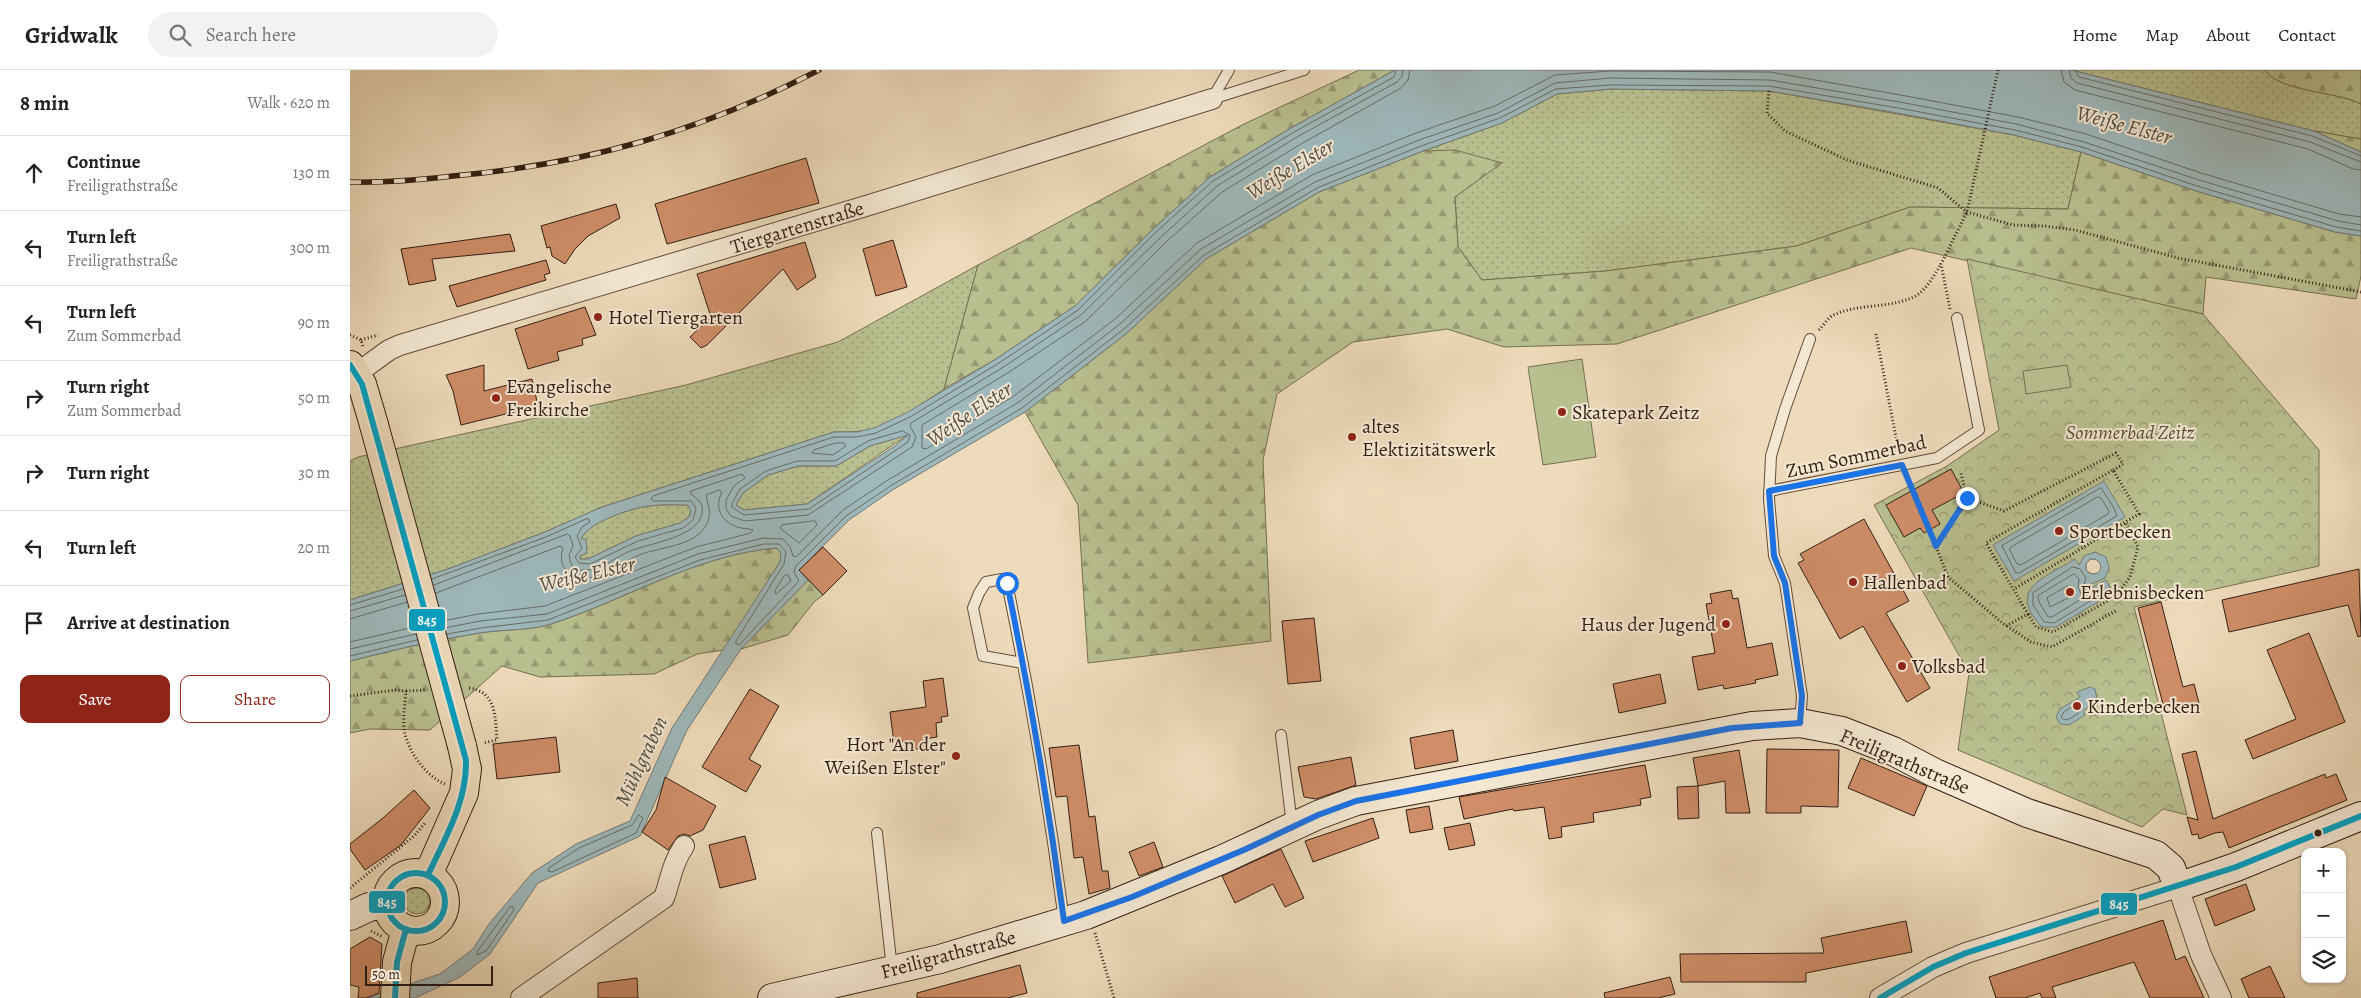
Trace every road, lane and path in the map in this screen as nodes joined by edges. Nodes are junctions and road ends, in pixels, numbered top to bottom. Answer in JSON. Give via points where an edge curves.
{"nodes":[{"id":1,"x":1229,"y":70,"type":"edge"},
{"id":2,"x":1304,"y":70,"type":"edge"},
{"id":3,"x":1998,"y":70,"type":"edge"},
{"id":4,"x":1769,"y":91,"type":"dead end"},
{"id":5,"x":1212,"y":99,"type":"junction"},
{"id":6,"x":1967,"y":212,"type":"junction"},
{"id":7,"x":1941,"y":264,"type":"junction"},
{"id":8,"x":2361,"y":292,"type":"edge"},
{"id":9,"x":1953,"y":314,"type":"joint"},
{"id":10,"x":1876,"y":334,"type":"dead end"},
{"id":11,"x":350,"y":335,"type":"edge"},
{"id":12,"x":1810,"y":339,"type":"joint"},
{"id":13,"x":355,"y":365,"type":"edge"},
{"id":14,"x":1902,"y":465,"type":"junction"},
{"id":15,"x":2112,"y":470,"type":"junction"},
{"id":16,"x":1961,"y":473,"type":"dead end"},
{"id":17,"x":1769,"y":491,"type":"junction"},
{"id":18,"x":1967,"y":498,"type":"junction"},
{"id":19,"x":2125,"y":522,"type":"junction"},
{"id":20,"x":1936,"y":546,"type":"junction"},
{"id":21,"x":2014,"y":589,"type":"junction"},
{"id":22,"x":2117,"y":610,"type":"dead end"},
{"id":23,"x":2028,"y":614,"type":"junction"},
{"id":24,"x":2006,"y":626,"type":"junction"},
{"id":25,"x":1023,"y":663,"type":"junction"},
{"id":26,"x":350,"y":696,"type":"edge"},
{"id":27,"x":1800,"y":723,"type":"junction"},
{"id":28,"x":1281,"y":735,"type":"dead end"},
{"id":29,"x":497,"y":740,"type":"dead end"},
{"id":30,"x":470,"y":746,"type":"junction"},
{"id":31,"x":464,"y":793,"type":"junction"},
{"id":32,"x":2361,"y":816,"type":"edge"},
{"id":33,"x":430,"y":817,"type":"dead end"},
{"id":34,"x":1292,"y":826,"type":"junction"},
{"id":35,"x":877,"y":833,"type":"dead end"},
{"id":36,"x":414,"y":836,"type":"junction"},
{"id":37,"x":418,"y":840,"type":"dead end"},
{"id":38,"x":684,"y":846,"type":"dead end"},
{"id":39,"x":428,"y":875,"type":"junction"},
{"id":40,"x":2178,"y":886,"type":"junction"},
{"id":41,"x":350,"y":888,"type":"edge"},
{"id":42,"x":386,"y":904,"type":"junction"},
{"id":43,"x":350,"y":916,"type":"edge"},
{"id":44,"x":1077,"y":918,"type":"junction"},
{"id":45,"x":406,"y":929,"type":"junction"},
{"id":46,"x":892,"y":970,"type":"junction"},
{"id":47,"x":395,"y":992,"type":"edge"},
{"id":48,"x":521,"y":998,"type":"edge"},
{"id":49,"x":772,"y":998,"type":"edge"},
{"id":50,"x":1114,"y":998,"type":"edge"},
{"id":51,"x":1880,"y":998,"type":"edge"},
{"id":52,"x":2221,"y":998,"type":"edge"}],
"edges":[{"from":1,"to":5,"type":"lane"},
{"from":2,"to":5,"type":"lane"},
{"from":3,"to":6,"type":"path"},
{"from":4,"to":6,"type":"path","via":[[1768,113],[1785,131],[1847,160],[1938,188]]},
{"from":5,"to":13,"type":"street","name":"Tiergartenstraße","via":[[400,345]]},
{"from":6,"to":7,"type":"path"},
{"from":6,"to":8,"type":"path","via":[[2013,225],[2075,230],[2178,258]]},
{"from":7,"to":9,"type":"path"},
{"from":7,"to":12,"type":"path","via":[[1919,293],[1832,316]]},
{"from":9,"to":14,"type":"lane","name":"Zum Sommerbad","via":[[1979,430],[1937,458]]},
{"from":10,"to":14,"type":"path"},
{"from":11,"to":13,"type":"path","via":[[361,340]]},
{"from":12,"to":17,"type":"lane","name":"Zum Sommerbad","via":[[1771,456]]},
{"from":13,"to":30,"type":"main road","bridge":true},
{"from":14,"to":17,"type":"lane","name":"Zum Sommerbad"},
{"from":14,"to":20,"type":"path"},
{"from":15,"to":18,"type":"path","via":[[2123,464],[2116,452],[2004,510]]},
{"from":15,"to":19,"type":"path","via":[[2139,514]]},
{"from":15,"to":21,"type":"path","via":[[1986,543]]},
{"from":16,"to":18,"type":"path"},
{"from":17,"to":27,"type":"lane","name":"Zum Sommerbad","via":[[1774,556],[1785,583],[1802,696]]},
{"from":18,"to":20,"type":"path"},
{"from":19,"to":21,"type":"path"},
{"from":19,"to":23,"type":"path","via":[[2138,547],[2130,577],[2116,596],[2053,632],[2036,627]]},
{"from":20,"to":24,"type":"path","via":[[1948,577]]},
{"from":21,"to":23,"type":"path"},
{"from":22,"to":24,"type":"path","via":[[2052,647],[2031,642]]},
{"from":23,"to":24,"type":"path"},
{"from":25,"to":25,"type":"lane","via":[[1007,583],[1002,579],[986,582],[973,608],[983,656]]},
{"from":25,"to":44,"type":"lane","via":[[1054,841]]},
{"from":26,"to":31,"type":"path","via":[[406,691],[405,734],[415,757],[439,782]]},
{"from":27,"to":34,"type":"street","name":"Freiligrathstraße","via":[[1732,728],[1356,801]]},
{"from":27,"to":40,"type":"street","name":"Freiligrathstraße","via":[[1842,732],[1893,751],[2027,813],[2156,855],[2171,868]]},
{"from":28,"to":34,"type":"lane"},
{"from":29,"to":30,"type":"path"},
{"from":30,"to":31,"type":"main road"},
{"from":31,"to":39,"type":"main road"},
{"from":32,"to":40,"type":"street","via":[[2236,867]]},
{"from":33,"to":36,"type":"path"},
{"from":34,"to":44,"type":"street","name":"Freiligrathstraße","via":[[1221,860]]},
{"from":35,"to":46,"type":"lane"},
{"from":36,"to":37,"type":"path"},
{"from":36,"to":41,"type":"path"},
{"from":38,"to":48,"type":"street","via":[[674,861],[664,898]]},
{"from":39,"to":42,"type":"main road","via":[[412,873],[397,880],[388,893]]},
{"from":39,"to":45,"type":"main road","via":[[442,888],[445,898],[441,917],[426,929]]},
{"from":40,"to":51,"type":"street","via":[[1966,953],[1933,967]]},
{"from":40,"to":52,"type":"street","via":[[2201,955]]},
{"from":42,"to":43,"type":"street","via":[[369,907]]},
{"from":42,"to":45,"type":"main road","via":[[394,921]]},
{"from":44,"to":46,"type":"street","name":"Freiligrathstraße"},
{"from":44,"to":50,"type":"path"},
{"from":45,"to":47,"type":"main road","via":[[398,953]]},
{"from":46,"to":49,"type":"street","name":"Freiligrathstraße"}]}
